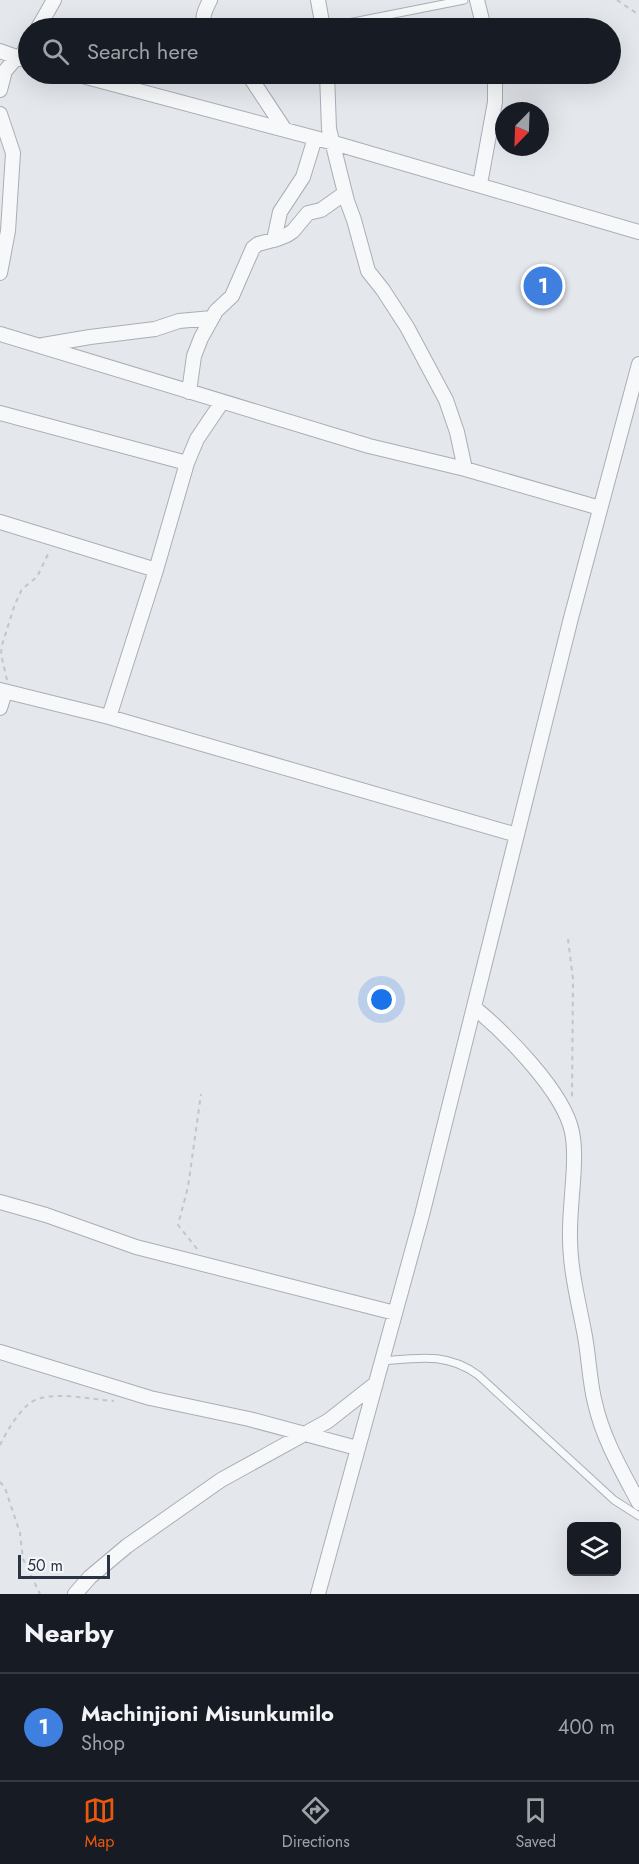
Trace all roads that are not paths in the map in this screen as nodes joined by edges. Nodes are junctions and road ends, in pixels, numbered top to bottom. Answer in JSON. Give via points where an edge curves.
{"nodes":[{"id":1,"x":54,"y":0,"type":"edge"},
{"id":2,"x":210,"y":0,"type":"edge"},
{"id":3,"x":318,"y":0,"type":"edge"},
{"id":4,"x":464,"y":0,"type":"edge"},
{"id":5,"x":477,"y":0,"type":"edge"},
{"id":6,"x":44,"y":18,"type":"edge"},
{"id":7,"x":204,"y":18,"type":"edge"},
{"id":8,"x":321,"y":18,"type":"edge"},
{"id":9,"x":373,"y":18,"type":"edge"},
{"id":10,"x":482,"y":18,"type":"edge"},
{"id":11,"x":0,"y":51,"type":"edge"},
{"id":12,"x":18,"y":58,"type":"edge"},
{"id":13,"x":18,"y":62,"type":"edge"},
{"id":14,"x":112,"y":84,"type":"edge"},
{"id":15,"x":255,"y":84,"type":"edge"},
{"id":16,"x":327,"y":84,"type":"edge"},
{"id":17,"x":495,"y":84,"type":"edge"},
{"id":18,"x":0,"y":90,"type":"edge"},
{"id":19,"x":0,"y":114,"type":"edge"},
{"id":20,"x":285,"y":130,"type":"junction"},
{"id":21,"x":315,"y":138,"type":"junction"},
{"id":22,"x":334,"y":143,"type":"junction"},
{"id":23,"x":480,"y":184,"type":"junction"},
{"id":24,"x":345,"y":193,"type":"junction"},
{"id":25,"x":639,"y":232,"type":"edge"},
{"id":26,"x":274,"y":240,"type":"junction"},
{"id":27,"x":0,"y":273,"type":"edge"},
{"id":28,"x":212,"y":318,"type":"junction"},
{"id":29,"x":0,"y":334,"type":"edge"},
{"id":30,"x":40,"y":346,"type":"junction"},
{"id":31,"x":639,"y":364,"type":"edge"},
{"id":32,"x":189,"y":392,"type":"junction"},
{"id":33,"x":222,"y":402,"type":"junction"},
{"id":34,"x":0,"y":413,"type":"edge"},
{"id":35,"x":187,"y":463,"type":"junction"},
{"id":36,"x":465,"y":469,"type":"junction"},
{"id":37,"x":600,"y":508,"type":"junction"},
{"id":38,"x":0,"y":522,"type":"edge"},
{"id":39,"x":156,"y":570,"type":"junction"},
{"id":40,"x":5,"y":692,"type":"edge"},
{"id":41,"x":0,"y":708,"type":"edge"},
{"id":42,"x":109,"y":717,"type":"junction"},
{"id":43,"x":517,"y":835,"type":"junction"},
{"id":44,"x":475,"y":1008,"type":"junction"},
{"id":45,"x":0,"y":1202,"type":"edge"},
{"id":46,"x":395,"y":1313,"type":"junction"},
{"id":47,"x":0,"y":1352,"type":"edge"},
{"id":48,"x":382,"y":1361,"type":"junction"},
{"id":49,"x":375,"y":1384,"type":"junction"},
{"id":50,"x":304,"y":1434,"type":"junction"},
{"id":51,"x":357,"y":1448,"type":"junction"},
{"id":52,"x":639,"y":1503,"type":"edge"},
{"id":53,"x":639,"y":1516,"type":"edge"},
{"id":54,"x":75,"y":1594,"type":"edge"},
{"id":55,"x":318,"y":1594,"type":"edge"}],
"edges":[{"from":1,"to":6,"type":"street"},
{"from":2,"to":7,"type":"street"},
{"from":3,"to":8,"type":"street"},
{"from":4,"to":9,"type":"lane"},
{"from":5,"to":10,"type":"street"},
{"from":11,"to":12,"type":"street"},
{"from":13,"to":18,"type":"street","via":[[5,71]]},
{"from":14,"to":20,"type":"street"},
{"from":15,"to":20,"type":"street"},
{"from":16,"to":22,"type":"street","via":[[328,121]]},
{"from":17,"to":23,"type":"street"},
{"from":19,"to":27,"type":"street","via":[[13,153],[8,231]]},
{"from":20,"to":21,"type":"street"},
{"from":21,"to":22,"type":"street"},
{"from":21,"to":26,"type":"street","via":[[303,177],[280,212]]},
{"from":22,"to":23,"type":"street"},
{"from":22,"to":24,"type":"street"},
{"from":23,"to":25,"type":"street"},
{"from":24,"to":26,"type":"street","via":[[321,210],[309,213],[293,231]]},
{"from":24,"to":36,"type":"street","via":[[368,271],[407,327],[446,400]]},
{"from":26,"to":28,"type":"street","via":[[253,248],[232,296]]},
{"from":28,"to":30,"type":"street"},
{"from":28,"to":32,"type":"street","via":[[194,356]]},
{"from":29,"to":30,"type":"street"},
{"from":30,"to":32,"type":"street"},
{"from":31,"to":37,"type":"street"},
{"from":32,"to":33,"type":"street"},
{"from":33,"to":35,"type":"street","via":[[197,439]]},
{"from":33,"to":36,"type":"street","via":[[369,446]]},
{"from":34,"to":35,"type":"street"},
{"from":35,"to":39,"type":"street"},
{"from":36,"to":37,"type":"street"},
{"from":37,"to":43,"type":"street"},
{"from":38,"to":39,"type":"street"},
{"from":39,"to":42,"type":"street"},
{"from":40,"to":41,"type":"street"},
{"from":40,"to":42,"type":"street"},
{"from":42,"to":43,"type":"street"},
{"from":43,"to":44,"type":"street"},
{"from":44,"to":46,"type":"street"},
{"from":44,"to":52,"type":"street","via":[[520,1050],[554,1095],[572,1132],[571,1263],[594,1402],[602,1430]]},
{"from":45,"to":46,"type":"street","via":[[136,1247]]},
{"from":46,"to":48,"type":"street"},
{"from":47,"to":50,"type":"street","via":[[150,1398]]},
{"from":48,"to":49,"type":"street"},
{"from":48,"to":53,"type":"lane","via":[[431,1359],[465,1365],[607,1494]]},
{"from":49,"to":50,"type":"street","via":[[328,1421]]},
{"from":49,"to":51,"type":"street"},
{"from":50,"to":51,"type":"street"},
{"from":50,"to":54,"type":"street","via":[[221,1480],[126,1546]]},
{"from":51,"to":55,"type":"street"}]}
